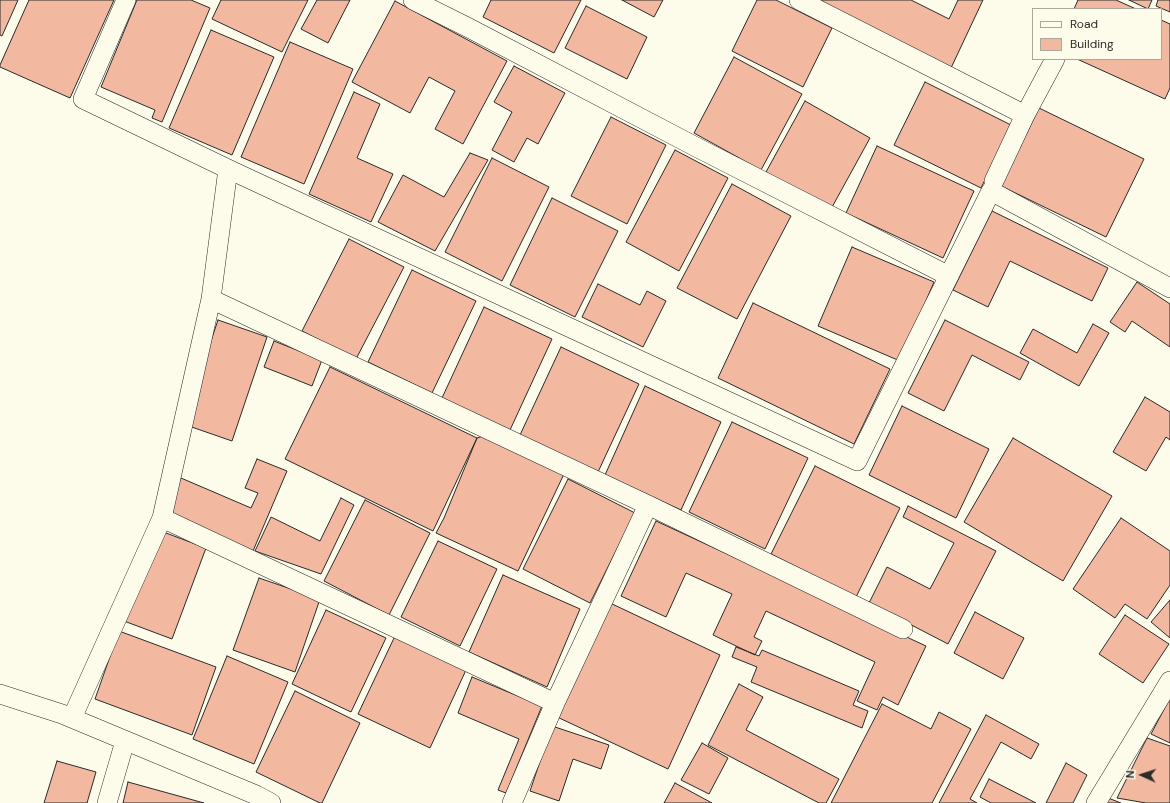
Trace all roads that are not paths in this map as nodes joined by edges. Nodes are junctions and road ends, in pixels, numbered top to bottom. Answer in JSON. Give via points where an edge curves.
{"nodes":[{"id":1,"x":126,"y":0,"type":"edge"},
{"id":2,"x":412,"y":0,"type":"edge"},
{"id":3,"x":799,"y":0,"type":"edge"},
{"id":4,"x":1054,"y":60,"type":"edge"},
{"id":5,"x":1025,"y":115,"type":"junction"},
{"id":6,"x":228,"y":169,"type":"junction"},
{"id":7,"x":994,"y":181,"type":"dead end"},
{"id":8,"x":949,"y":276,"type":"junction"},
{"id":9,"x":1170,"y":288,"type":"edge"},
{"id":10,"x":211,"y":299,"type":"junction"},
{"id":11,"x":648,"y":505,"type":"junction"},
{"id":12,"x":162,"y":518,"type":"junction"},
{"id":13,"x":903,"y":629,"type":"dead end"},
{"id":14,"x":1170,"y":681,"type":"edge"},
{"id":15,"x":0,"y":694,"type":"edge"},
{"id":16,"x":555,"y":703,"type":"junction"},
{"id":17,"x":72,"y":718,"type":"junction"},
{"id":18,"x":125,"y":741,"type":"junction"},
{"id":19,"x":107,"y":803,"type":"edge"},
{"id":20,"x":271,"y":803,"type":"edge"},
{"id":21,"x":512,"y":803,"type":"edge"},
{"id":22,"x":1096,"y":803,"type":"edge"}],
"edges":[{"from":1,"to":6,"type":"street","via":[[83,99]]},
{"from":2,"to":8,"type":"street"},
{"from":3,"to":5,"type":"street"},
{"from":4,"to":5,"type":"street"},
{"from":5,"to":7,"type":"street"},
{"from":6,"to":8,"type":"street","via":[[857,461]]},
{"from":6,"to":10,"type":"street"},
{"from":8,"to":9,"type":"street","via":[[991,191]]},
{"from":10,"to":11,"type":"street"},
{"from":10,"to":12,"type":"street"},
{"from":11,"to":13,"type":"street"},
{"from":11,"to":16,"type":"street"},
{"from":12,"to":16,"type":"street"},
{"from":12,"to":17,"type":"street"},
{"from":14,"to":22,"type":"street"},
{"from":15,"to":17,"type":"street"},
{"from":16,"to":21,"type":"street"},
{"from":17,"to":18,"type":"street"},
{"from":18,"to":19,"type":"street"},
{"from":18,"to":20,"type":"street"}]}
